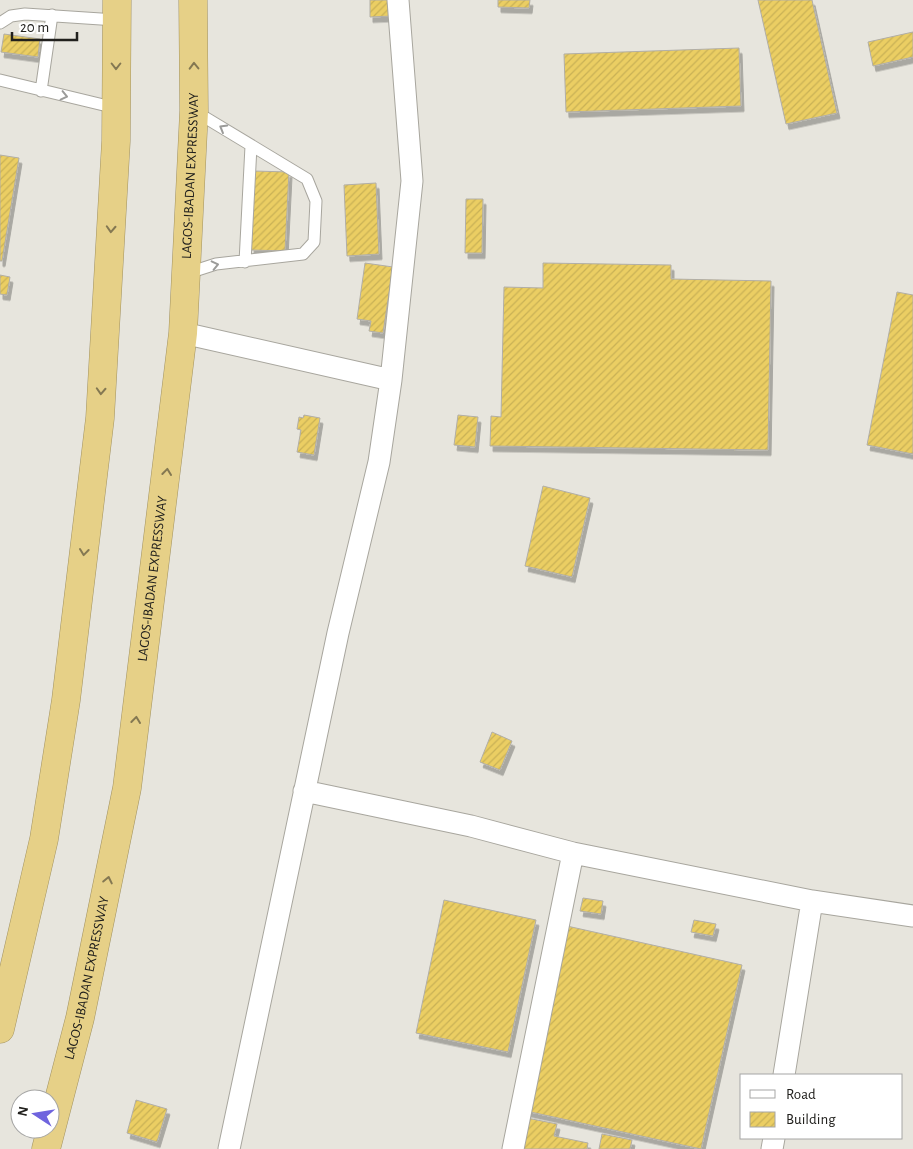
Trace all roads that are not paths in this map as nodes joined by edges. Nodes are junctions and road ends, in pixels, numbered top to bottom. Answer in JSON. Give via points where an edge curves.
{"nodes":[{"id":1,"x":193,"y":0,"type":"edge"},
{"id":2,"x":398,"y":0,"type":"edge"},
{"id":3,"x":116,"y":10,"type":"edge"},
{"id":4,"x":52,"y":16,"type":"junction"},
{"id":5,"x":0,"y":23,"type":"edge"},
{"id":6,"x":0,"y":80,"type":"edge"},
{"id":7,"x":41,"y":91,"type":"junction"},
{"id":8,"x":116,"y":108,"type":"junction"},
{"id":9,"x":194,"y":111,"type":"junction"},
{"id":10,"x":251,"y":146,"type":"junction"},
{"id":11,"x":245,"y":262,"type":"junction"},
{"id":12,"x":185,"y":274,"type":"junction"},
{"id":13,"x":182,"y":334,"type":"junction"},
{"id":14,"x":391,"y":380,"type":"junction"},
{"id":15,"x":304,"y":791,"type":"junction"},
{"id":16,"x":573,"y":852,"type":"junction"},
{"id":17,"x":812,"y":901,"type":"junction"},
{"id":18,"x":913,"y":916,"type":"edge"},
{"id":19,"x":0,"y":1029,"type":"edge"},
{"id":20,"x":784,"y":1074,"type":"edge"},
{"id":21,"x":46,"y":1149,"type":"edge"},
{"id":22,"x":229,"y":1149,"type":"edge"},
{"id":23,"x":513,"y":1149,"type":"edge"}],
"edges":[{"from":9,"to":1,"type":"highway","name":"LAGOS-IBADAN EXPRESSWAY","one_way":true},
{"from":2,"to":14,"type":"street","via":[[412,181]]},
{"from":3,"to":4,"type":"lane"},
{"from":3,"to":8,"type":"highway","one_way":true},
{"from":4,"to":5,"type":"lane","via":[[25,14],[11,16]]},
{"from":4,"to":7,"type":"lane"},
{"from":6,"to":7,"type":"lane"},
{"from":7,"to":8,"type":"lane","one_way":true},
{"from":8,"to":19,"type":"highway","one_way":true,"via":[[100,418],[66,700],[44,839]]},
{"from":10,"to":9,"type":"lane","one_way":true},
{"from":9,"to":12,"type":"highway","name":"LAGOS-IBADAN EXPRESSWAY"},
{"from":10,"to":11,"type":"lane"},
{"from":10,"to":11,"type":"lane","via":[[307,179],[316,200],[314,242],[303,254]]},
{"from":12,"to":11,"type":"lane","one_way":true,"via":[[216,264]]},
{"from":12,"to":13,"type":"highway","name":"LAGOS-IBADAN EXPRESSWAY"},
{"from":13,"to":14,"type":"street"},
{"from":21,"to":13,"type":"highway","name":"LAGOS-IBADAN EXPRESSWAY","one_way":true,"via":[[80,1018],[127,788]]},
{"from":14,"to":15,"type":"street","via":[[378,462]]},
{"from":15,"to":16,"type":"street","via":[[471,826]]},
{"from":15,"to":22,"type":"street"},
{"from":16,"to":17,"type":"street"},
{"from":16,"to":23,"type":"street"},
{"from":17,"to":18,"type":"street"},
{"from":17,"to":20,"type":"street"}]}
